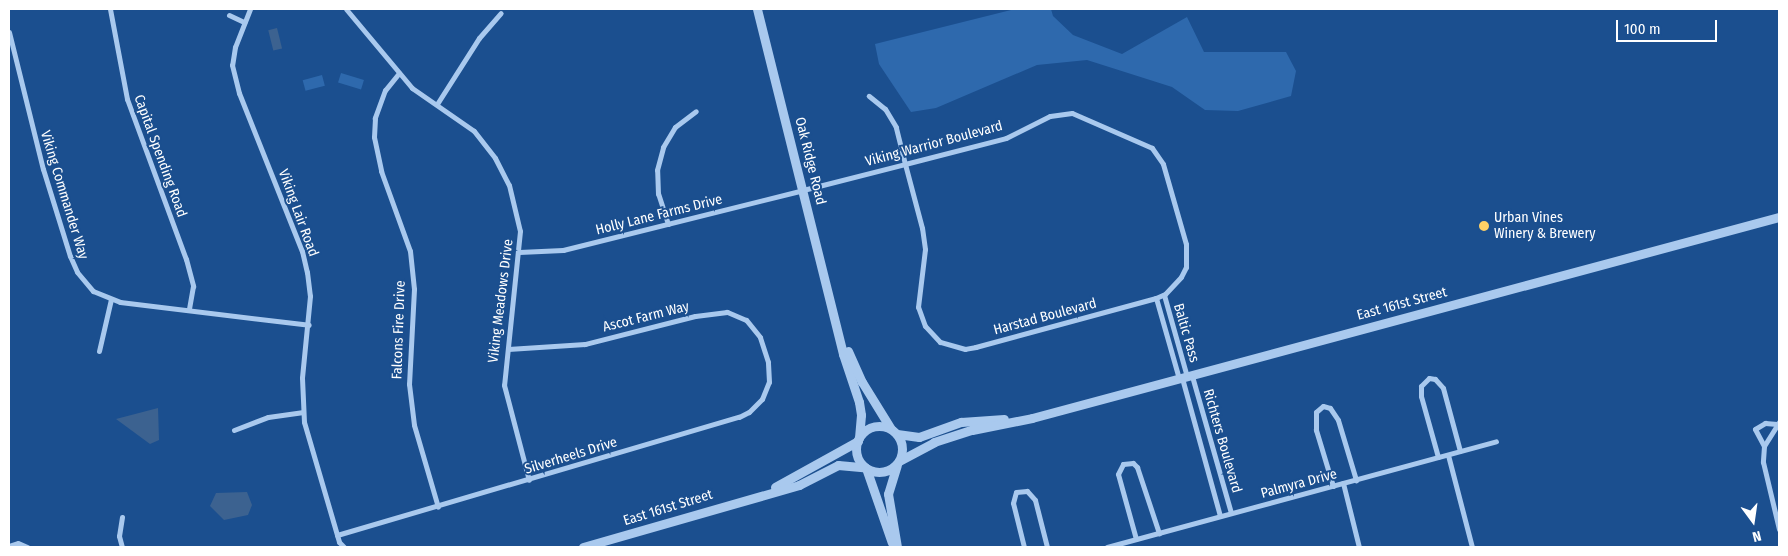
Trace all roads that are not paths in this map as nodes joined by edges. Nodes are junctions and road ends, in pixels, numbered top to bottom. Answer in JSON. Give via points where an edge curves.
{"nodes":[{"id":1,"x":110,"y":9,"type":"edge"},
{"id":2,"x":250,"y":9,"type":"edge"},
{"id":3,"x":757,"y":9,"type":"edge"},
{"id":4,"x":350,"y":10,"type":"edge"},
{"id":5,"x":501,"y":13,"type":"dead end"},
{"id":6,"x":229,"y":15,"type":"dead end"},
{"id":7,"x":244,"y":22,"type":"junction"},
{"id":8,"x":9,"y":32,"type":"edge"},
{"id":9,"x":399,"y":73,"type":"junction"},
{"id":10,"x":869,"y":96,"type":"dead end"},
{"id":11,"x":437,"y":104,"type":"junction"},
{"id":12,"x":696,"y":111,"type":"dead end"},
{"id":13,"x":905,"y":164,"type":"junction"},
{"id":14,"x":803,"y":190,"type":"junction"},
{"id":15,"x":1779,"y":217,"type":"edge"},
{"id":16,"x":668,"y":224,"type":"junction"},
{"id":17,"x":520,"y":252,"type":"junction"},
{"id":18,"x":1164,"y":295,"type":"junction"},
{"id":19,"x":1156,"y":298,"type":"junction"},
{"id":20,"x":111,"y":299,"type":"junction"},
{"id":21,"x":189,"y":309,"type":"junction"},
{"id":22,"x":836,"y":320,"type":"junction"},
{"id":23,"x":309,"y":324,"type":"junction"},
{"id":24,"x":508,"y":349,"type":"junction"},
{"id":25,"x":99,"y":351,"type":"dead end"},
{"id":26,"x":766,"y":355,"type":"joint"},
{"id":27,"x":1185,"y":377,"type":"junction"},
{"id":28,"x":302,"y":412,"type":"junction"},
{"id":29,"x":1032,"y":418,"type":"junction"},
{"id":30,"x":1778,"y":423,"type":"edge"},
{"id":31,"x":234,"y":430,"type":"dead end"},
{"id":32,"x":894,"y":432,"type":"junction"},
{"id":33,"x":858,"y":439,"type":"junction"},
{"id":34,"x":1496,"y":441,"type":"dead end"},
{"id":35,"x":1764,"y":446,"type":"junction"},
{"id":36,"x":1460,"y":451,"type":"junction"},
{"id":37,"x":1448,"y":454,"type":"junction"},
{"id":38,"x":1438,"y":457,"type":"junction"},
{"id":39,"x":899,"y":462,"type":"junction"},
{"id":40,"x":865,"y":467,"type":"junction"},
{"id":41,"x":529,"y":480,"type":"junction"},
{"id":42,"x":1356,"y":480,"type":"junction"},
{"id":43,"x":1343,"y":483,"type":"junction"},
{"id":44,"x":1333,"y":486,"type":"junction"},
{"id":45,"x":762,"y":494,"type":"junction"},
{"id":46,"x":438,"y":507,"type":"junction"},
{"id":47,"x":1231,"y":513,"type":"junction"},
{"id":48,"x":1220,"y":516,"type":"junction"},
{"id":49,"x":122,"y":517,"type":"dead end"},
{"id":50,"x":1779,"y":529,"type":"edge"},
{"id":51,"x":1159,"y":533,"type":"junction"},
{"id":52,"x":337,"y":536,"type":"junction"},
{"id":53,"x":1136,"y":539,"type":"junction"},
{"id":54,"x":339,"y":545,"type":"edge"},
{"id":55,"x":9,"y":546,"type":"edge"},
{"id":56,"x":27,"y":546,"type":"edge"},
{"id":57,"x":122,"y":547,"type":"edge"},
{"id":58,"x":344,"y":547,"type":"edge"},
{"id":59,"x":583,"y":547,"type":"edge"},
{"id":60,"x":895,"y":547,"type":"edge"},
{"id":61,"x":1024,"y":547,"type":"edge"},
{"id":62,"x":1047,"y":547,"type":"edge"},
{"id":63,"x":1107,"y":547,"type":"edge"},
{"id":64,"x":1359,"y":547,"type":"edge"},
{"id":65,"x":1472,"y":547,"type":"edge"}],
"edges":[{"from":1,"to":21,"type":"street","name":"Capital Spending Road","via":[[127,99],[188,266],[193,286]]},
{"from":2,"to":7,"type":"street","name":"Viking Lair Road"},
{"from":3,"to":14,"type":"street","name":"Oak Ridge Road"},
{"from":4,"to":9,"type":"street","name":"Viking Meadows Drive"},
{"from":5,"to":11,"type":"street","via":[[479,38]]},
{"from":6,"to":7,"type":"street"},
{"from":7,"to":23,"type":"street","name":"Viking Lair Road","via":[[236,47],[234,72],[239,93],[302,251],[310,296]]},
{"from":8,"to":20,"type":"street","name":"Viking Commander Way","via":[[41,160],[70,256],[77,272],[93,291]]},
{"from":9,"to":11,"type":"street","name":"Viking Meadows Drive","via":[[412,88]]},
{"from":9,"to":46,"type":"street","name":"Falcons Fire Drive","via":[[385,90],[375,118],[374,137],[381,171],[410,251],[414,297],[409,384],[414,425]]},
{"from":10,"to":13,"type":"street","via":[[885,109],[896,127]]},
{"from":11,"to":17,"type":"street","name":"Viking Meadows Drive","via":[[474,131],[495,158],[509,184],[516,211]]},
{"from":12,"to":16,"type":"street","via":[[675,127],[663,147],[657,170],[658,194]]},
{"from":13,"to":14,"type":"street","name":"Viking Warrior Boulevard"},
{"from":13,"to":18,"type":"street","name":"Viking Warrior Boulevard","via":[[1006,138],[1050,116],[1072,114],[1152,148],[1163,164],[1187,256],[1181,277]]},
{"from":13,"to":19,"type":"street","name":"Harstad Boulevard","via":[[925,248],[918,307],[925,326],[940,342],[965,350],[976,348]]},
{"from":14,"to":16,"type":"street","name":"Holly Lane Farms Drive"},
{"from":14,"to":22,"type":"street","name":"Oak Ridge Road"},
{"from":15,"to":27,"type":"street","name":"East 161st Street"},
{"from":16,"to":17,"type":"street","name":"Holly Lane Farms Drive","via":[[563,250]]},
{"from":17,"to":24,"type":"street","name":"Viking Meadows Drive"},
{"from":18,"to":19,"type":"street","name":"Harstad Boulevard"},
{"from":18,"to":27,"type":"street","name":"Baltic Pass"},
{"from":19,"to":27,"type":"street","name":"Baltic Pass"},
{"from":20,"to":21,"type":"street","name":"Viking Commander Way"},
{"from":20,"to":25,"type":"street"},
{"from":21,"to":23,"type":"street","name":"Viking Commander Way"},
{"from":22,"to":32,"type":"street","name":"Oak Ridge Road","via":[[862,382]]},
{"from":22,"to":33,"type":"street","name":"Oak Ridge Road","via":[[862,415]]},
{"from":23,"to":28,"type":"street","name":"Viking Lair Road","via":[[302,378]]},
{"from":24,"to":26,"type":"street","name":"Ascot Farm Way","via":[[578,345],[695,316],[727,312],[753,326]]},
{"from":24,"to":41,"type":"street","name":"Viking Meadows Drive","via":[[504,385]]},
{"from":26,"to":41,"type":"street","name":"Silverheels Drive","via":[[769,371],[767,391],[749,412]]},
{"from":27,"to":29,"type":"street","name":"East 161st Street"},
{"from":27,"to":47,"type":"street","name":"Richters Boulevard"},
{"from":27,"to":48,"type":"street","name":"Richters Boulevard"},
{"from":28,"to":31,"type":"street","via":[[268,417]]},
{"from":28,"to":52,"type":"street","name":"Viking Lair Road"},
{"from":29,"to":32,"type":"street","name":"East 161st Street","via":[[961,422],[919,436]]},
{"from":29,"to":39,"type":"street","name":"East 161st Street","via":[[934,442]]},
{"from":30,"to":35,"type":"street"},
{"from":30,"to":35,"type":"street","via":[[1764,424],[1755,429]]},
{"from":32,"to":33,"type":"street","via":[[870,428]]},
{"from":32,"to":39,"type":"street","via":[[903,448]]},
{"from":33,"to":40,"type":"street","via":[[856,453]]},
{"from":33,"to":45,"type":"street","name":"East 161st Street"},
{"from":34,"to":36,"type":"street","name":"Palmyra Drive"},
{"from":35,"to":50,"type":"street","via":[[1763,462]]},
{"from":36,"to":37,"type":"street","name":"Palmyra Drive"},
{"from":36,"to":38,"type":"street","via":[[1443,388],[1435,379],[1429,378],[1421,386],[1420,396]]},
{"from":37,"to":38,"type":"street","name":"Palmyra Drive"},
{"from":37,"to":65,"type":"street"},
{"from":38,"to":42,"type":"street","name":"Palmyra Drive"},
{"from":39,"to":40,"type":"street","via":[[886,472]]},
{"from":39,"to":60,"type":"street","via":[[888,494]]},
{"from":40,"to":45,"type":"street","name":"East 161st Street","via":[[838,465],[799,485]]},
{"from":40,"to":60,"type":"street"},
{"from":41,"to":46,"type":"street","name":"Silverheels Drive"},
{"from":42,"to":43,"type":"street","name":"Palmyra Drive"},
{"from":42,"to":44,"type":"street","via":[[1338,420],[1330,408],[1324,406],[1316,412],[1316,430]]},
{"from":43,"to":44,"type":"street","name":"Palmyra Drive"},
{"from":43,"to":64,"type":"street"},
{"from":44,"to":47,"type":"street","name":"Palmyra Drive"},
{"from":45,"to":59,"type":"street","name":"East 161st Street"},
{"from":46,"to":52,"type":"street","name":"Silverheels Drive"},
{"from":47,"to":48,"type":"street","name":"Palmyra Drive"},
{"from":48,"to":51,"type":"street","name":"Palmyra Drive"},
{"from":49,"to":57,"type":"street"},
{"from":51,"to":53,"type":"street","name":"Palmyra Drive"},
{"from":51,"to":53,"type":"street","via":[[1136,466],[1124,464],[1118,474]]},
{"from":52,"to":54,"type":"street","name":"Viking Lair Road"},
{"from":53,"to":63,"type":"street","name":"Palmyra Drive"},
{"from":54,"to":58,"type":"street","name":"Viking Lair Road"},
{"from":55,"to":56,"type":"street"},
{"from":61,"to":62,"type":"street","via":[[1013,503],[1016,492],[1027,491],[1035,500]]}]}
